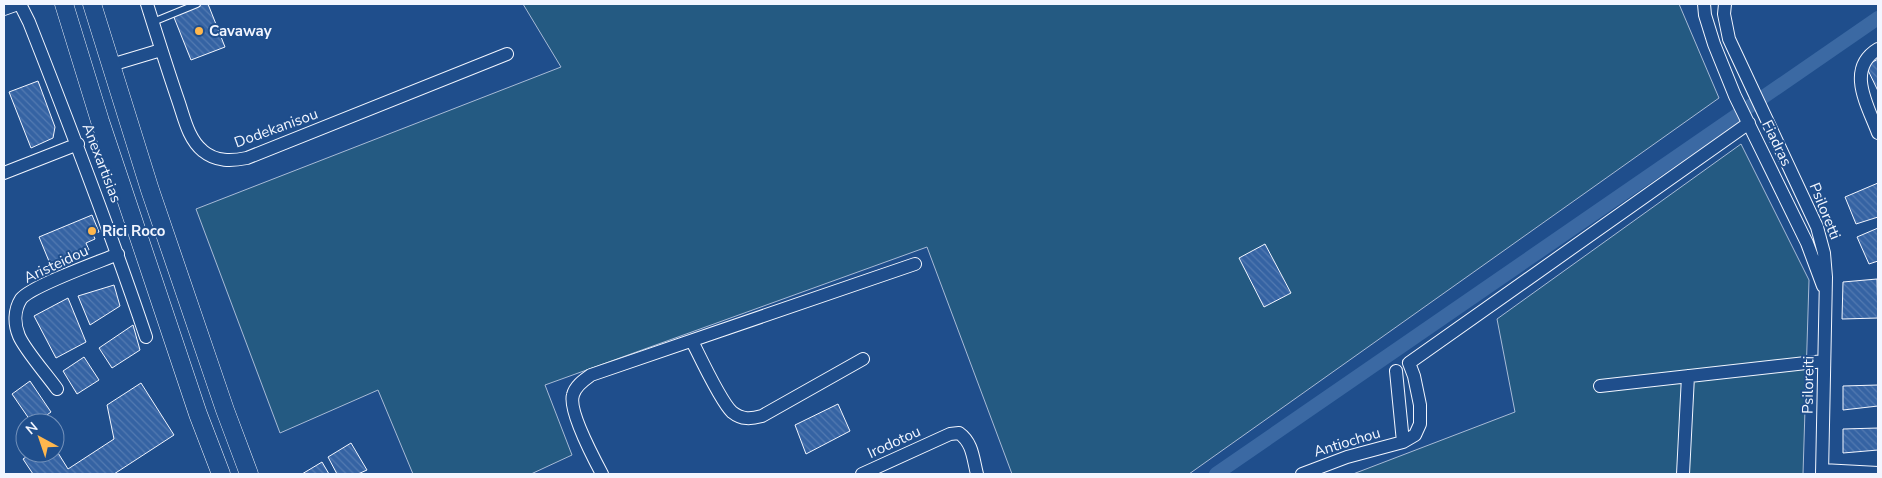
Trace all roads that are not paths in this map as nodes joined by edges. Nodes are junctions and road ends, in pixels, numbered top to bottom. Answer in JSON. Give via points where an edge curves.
{"nodes":[{"id":1,"x":19,"y":4,"type":"edge"},
{"id":2,"x":64,"y":4,"type":"edge"},
{"id":3,"x":92,"y":4,"type":"edge"},
{"id":4,"x":147,"y":4,"type":"edge"},
{"id":5,"x":197,"y":4,"type":"edge"},
{"id":6,"x":1704,"y":4,"type":"edge"},
{"id":7,"x":1725,"y":4,"type":"edge"},
{"id":8,"x":4,"y":9,"type":"edge"},
{"id":9,"x":153,"y":22,"type":"junction"},
{"id":10,"x":1878,"y":49,"type":"edge"},
{"id":11,"x":161,"y":50,"type":"junction"},
{"id":12,"x":507,"y":54,"type":"dead end"},
{"id":13,"x":111,"y":65,"type":"junction"},
{"id":14,"x":1747,"y":120,"type":"junction"},
{"id":15,"x":1878,"y":133,"type":"edge"},
{"id":16,"x":78,"y":144,"type":"junction"},
{"id":17,"x":4,"y":173,"type":"edge"},
{"id":18,"x":118,"y":254,"type":"junction"},
{"id":19,"x":915,"y":264,"type":"dead end"},
{"id":20,"x":1826,"y":296,"type":"junction"},
{"id":21,"x":146,"y":336,"type":"dead end"},
{"id":22,"x":692,"y":341,"type":"junction"},
{"id":23,"x":863,"y":358,"type":"dead end"},
{"id":24,"x":1824,"y":361,"type":"junction"},
{"id":25,"x":1396,"y":371,"type":"dead end"},
{"id":26,"x":1688,"y":376,"type":"junction"},
{"id":27,"x":1600,"y":386,"type":"dead end"},
{"id":28,"x":57,"y":389,"type":"dead end"},
{"id":29,"x":1403,"y":442,"type":"junction"},
{"id":30,"x":1822,"y":472,"type":"edge"},
{"id":31,"x":598,"y":473,"type":"edge"},
{"id":32,"x":1878,"y":473,"type":"edge"},
{"id":33,"x":221,"y":474,"type":"edge"},
{"id":34,"x":249,"y":474,"type":"edge"},
{"id":35,"x":862,"y":474,"type":"edge"},
{"id":36,"x":977,"y":474,"type":"edge"},
{"id":37,"x":1302,"y":474,"type":"edge"},
{"id":38,"x":1683,"y":474,"type":"edge"}],
"edges":[{"from":1,"to":8,"type":"street"},
{"from":1,"to":16,"type":"street","name":"Anexartisias"},
{"from":2,"to":33,"type":"main road","via":[[103,130]]},
{"from":3,"to":13,"type":"main road"},
{"from":4,"to":9,"type":"street","name":"Dodekanisou"},
{"from":5,"to":9,"type":"lane"},
{"from":6,"to":14,"type":"street","name":"Fiadras","via":[[1714,44]]},
{"from":7,"to":20,"type":"street","name":"Psiloretti","via":[[1729,40],[1817,227],[1826,263]]},
{"from":9,"to":11,"type":"street","name":"Dodekanisou"},
{"from":10,"to":15,"type":"street","via":[[1864,62],[1860,74]]},
{"from":11,"to":12,"type":"street","name":"Dodekanisou","via":[[190,134],[209,156],[223,160],[247,158]]},
{"from":11,"to":13,"type":"street"},
{"from":13,"to":34,"type":"main road","via":[[150,190]]},
{"from":14,"to":20,"type":"street","name":"Fiadras","via":[[1807,243]]},
{"from":14,"to":29,"type":"street","name":"Antiochou","via":[[1409,363],[1419,395],[1421,415],[1418,430]]},
{"from":16,"to":17,"type":"street"},
{"from":16,"to":18,"type":"street","name":"Anexartisias"},
{"from":18,"to":21,"type":"street","name":"Anexartisias"},
{"from":18,"to":28,"type":"street","name":"Aristeidou","via":[[33,290],[17,307],[15,317],[20,338]]},
{"from":19,"to":22,"type":"street"},
{"from":20,"to":24,"type":"street","name":"Psiloreiti"},
{"from":22,"to":23,"type":"street","via":[[728,408],[750,419],[762,416]]},
{"from":22,"to":31,"type":"street","via":[[591,375],[572,394],[577,422]]},
{"from":24,"to":26,"type":"street"},
{"from":24,"to":30,"type":"street","name":"Psiloreiti"},
{"from":25,"to":29,"type":"street","name":"Antiochou"},
{"from":26,"to":27,"type":"street"},
{"from":26,"to":38,"type":"street"},
{"from":29,"to":37,"type":"street","name":"Antiochou","via":[[1347,457]]},
{"from":30,"to":32,"type":"street"},
{"from":35,"to":36,"type":"street","name":"Irodotou","via":[[940,438],[959,433],[970,446]]}]}
